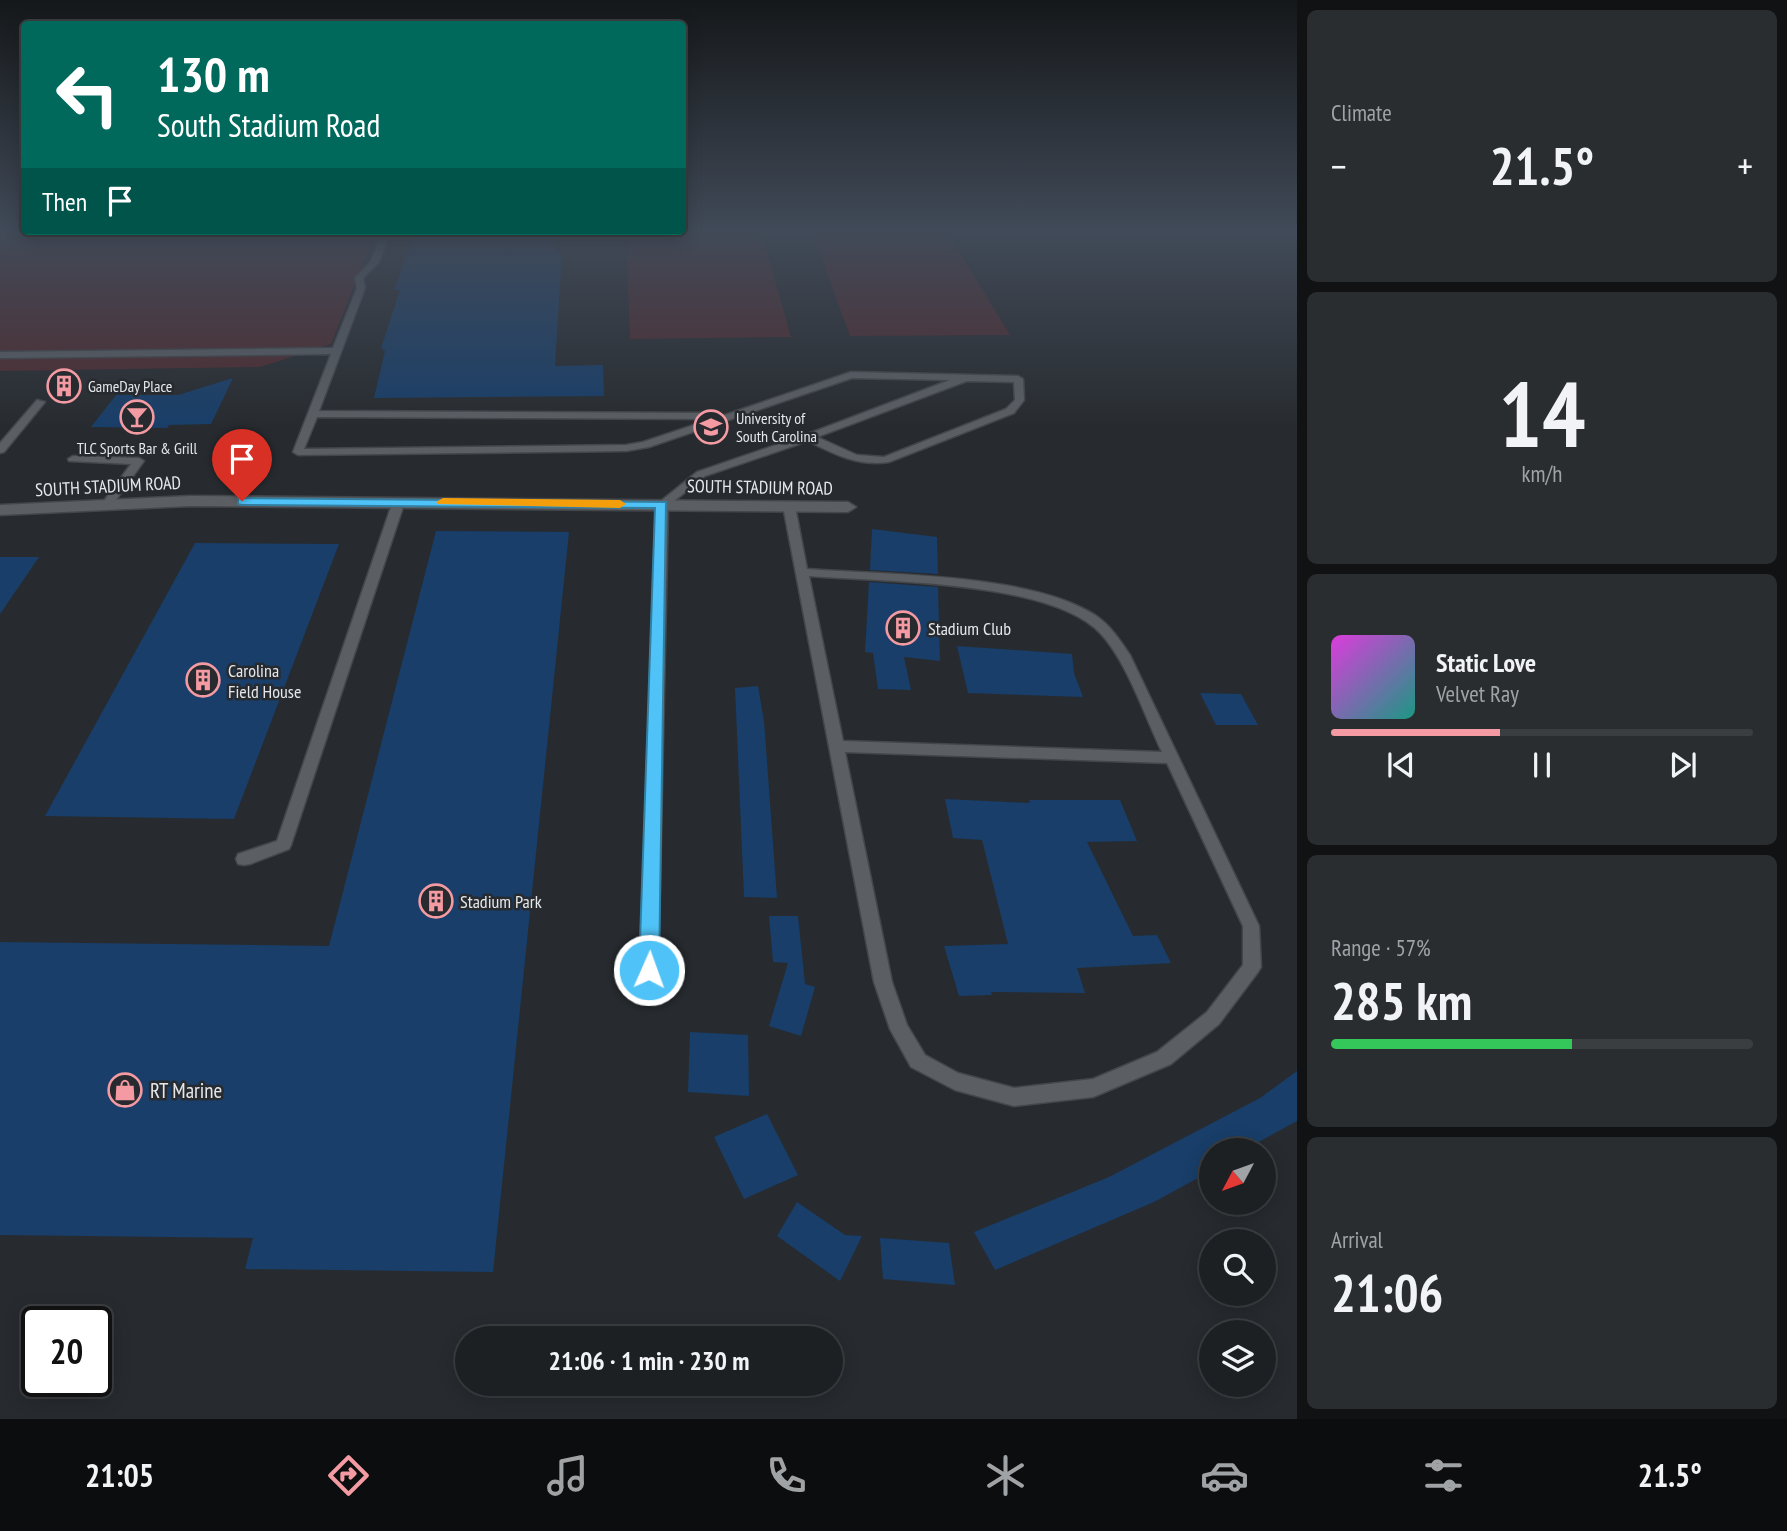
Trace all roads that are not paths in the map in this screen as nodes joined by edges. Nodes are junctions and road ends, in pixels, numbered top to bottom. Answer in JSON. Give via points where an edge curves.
{"nodes":[{"id":1,"x":358,"y":296,"type":"edge"},
{"id":2,"x":337,"y":351,"type":"junction"},
{"id":3,"x":0,"y":355,"type":"edge"},
{"id":4,"x":965,"y":378,"type":"junction"},
{"id":5,"x":40,"y":402,"type":"dead end"},
{"id":6,"x":313,"y":414,"type":"junction"},
{"id":7,"x":729,"y":416,"type":"junction"},
{"id":8,"x":809,"y":437,"type":"junction"},
{"id":9,"x":0,"y":450,"type":"edge"},
{"id":10,"x":73,"y":459,"type":"dead end"},
{"id":11,"x":399,"y":501,"type":"junction"},
{"id":12,"x":107,"y":505,"type":"junction"},
{"id":13,"x":662,"y":505,"type":"junction"},
{"id":14,"x":789,"y":506,"type":"junction"},
{"id":15,"x":848,"y":507,"type":"dead end"},
{"id":16,"x":0,"y":510,"type":"edge"},
{"id":17,"x":802,"y":572,"type":"junction"},
{"id":18,"x":836,"y":746,"type":"junction"},
{"id":19,"x":1172,"y":758,"type":"junction"},
{"id":20,"x":244,"y":859,"type":"dead end"},
{"id":21,"x":649,"y":970,"type":"dead end"}],
"edges":[{"from":1,"to":2,"type":"lane"},
{"from":2,"to":3,"type":"lane"},
{"from":2,"to":6,"type":"lane"},
{"from":4,"to":7,"type":"lane","via":[[851,375]]},
{"from":4,"to":8,"type":"lane"},
{"from":4,"to":8,"type":"lane","via":[[1017,379],[1022,396],[1019,405],[885,460],[844,456]]},
{"from":5,"to":9,"type":"lane"},
{"from":6,"to":7,"type":"lane"},
{"from":6,"to":7,"type":"lane","via":[[298,452],[626,448]]},
{"from":8,"to":13,"type":"lane","via":[[701,474]]},
{"from":10,"to":12,"type":"lane","via":[[139,461]]},
{"from":11,"to":12,"type":"street","name":"SOUTH STADIUM ROAD"},
{"from":11,"to":13,"type":"street","name":"SOUTH STADIUM ROAD"},
{"from":11,"to":20,"type":"lane","via":[[284,845]]},
{"from":12,"to":16,"type":"street","name":"SOUTH STADIUM ROAD"},
{"from":13,"to":14,"type":"street","name":"SOUTH STADIUM ROAD"},
{"from":13,"to":21,"type":"lane"},
{"from":14,"to":15,"type":"street","name":"SOUTH STADIUM ROAD"},
{"from":14,"to":17,"type":"lane"},
{"from":17,"to":18,"type":"lane"},
{"from":17,"to":19,"type":"lane","via":[[1019,593],[1086,615],[1107,630],[1123,655]]},
{"from":18,"to":19,"type":"lane"},
{"from":18,"to":19,"type":"lane","via":[[883,982],[899,1029],[918,1061],[955,1081],[1014,1097],[1093,1088],[1164,1058],[1213,1018],[1252,967],[1251,926]]}]}
